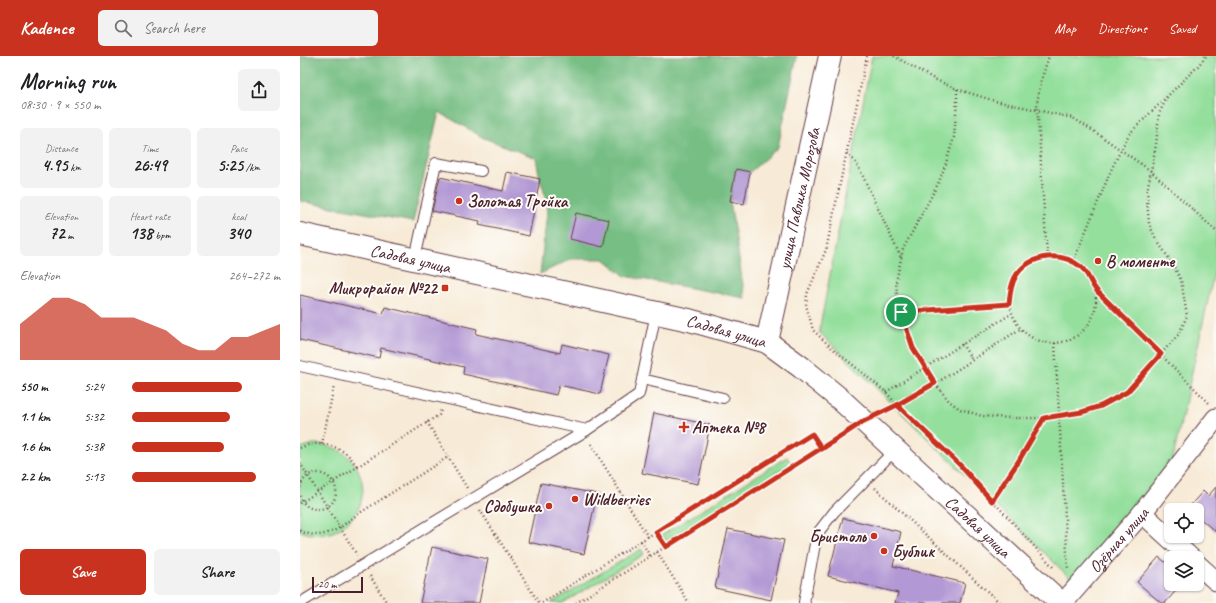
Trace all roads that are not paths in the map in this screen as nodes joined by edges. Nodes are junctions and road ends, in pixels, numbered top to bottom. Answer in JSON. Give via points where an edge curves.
{"nodes":[{"id":1,"x":830,"y":56,"type":"edge"},
{"id":2,"x":481,"y":170,"type":"dead end"},
{"id":3,"x":300,"y":234,"type":"edge"},
{"id":4,"x":415,"y":259,"type":"junction"},
{"id":5,"x":656,"y":313,"type":"junction"},
{"id":6,"x":767,"y":342,"type":"junction"},
{"id":7,"x":300,"y":366,"type":"edge"},
{"id":8,"x":642,"y":379,"type":"junction"},
{"id":9,"x":723,"y":398,"type":"dead end"},
{"id":10,"x":1213,"y":411,"type":"edge"},
{"id":11,"x":587,"y":430,"type":"junction"},
{"id":12,"x":895,"y":450,"type":"junction"},
{"id":13,"x":1142,"y":513,"type":"junction"},
{"id":14,"x":1183,"y":551,"type":"edge"},
{"id":15,"x":1204,"y":570,"type":"edge"},
{"id":16,"x":1216,"y":581,"type":"edge"},
{"id":17,"x":300,"y":603,"type":"edge"},
{"id":18,"x":804,"y":603,"type":"edge"},
{"id":19,"x":1062,"y":603,"type":"edge"}],
"edges":[{"from":1,"to":6,"type":"street","name":"улица Павлика Морозова"},
{"from":2,"to":4,"type":"lane","via":[[436,162]]},
{"from":3,"to":4,"type":"street","name":"Садовая улица"},
{"from":4,"to":5,"type":"street","name":"Садовая улица"},
{"from":5,"to":6,"type":"street","name":"Садовая улица"},
{"from":5,"to":8,"type":"lane"},
{"from":6,"to":12,"type":"street","name":"Садовая улица","via":[[840,399]]},
{"from":7,"to":11,"type":"lane"},
{"from":8,"to":9,"type":"lane"},
{"from":8,"to":11,"type":"lane","via":[[638,394]]},
{"from":10,"to":13,"type":"street","name":"Озёрная улица"},
{"from":11,"to":17,"type":"lane"},
{"from":12,"to":18,"type":"lane","via":[[834,512],[820,530]]},
{"from":12,"to":19,"type":"street","name":"Садовая улица"},
{"from":13,"to":14,"type":"street"},
{"from":13,"to":19,"type":"street","name":"Озёрная улица"},
{"from":15,"to":16,"type":"street"}]}
